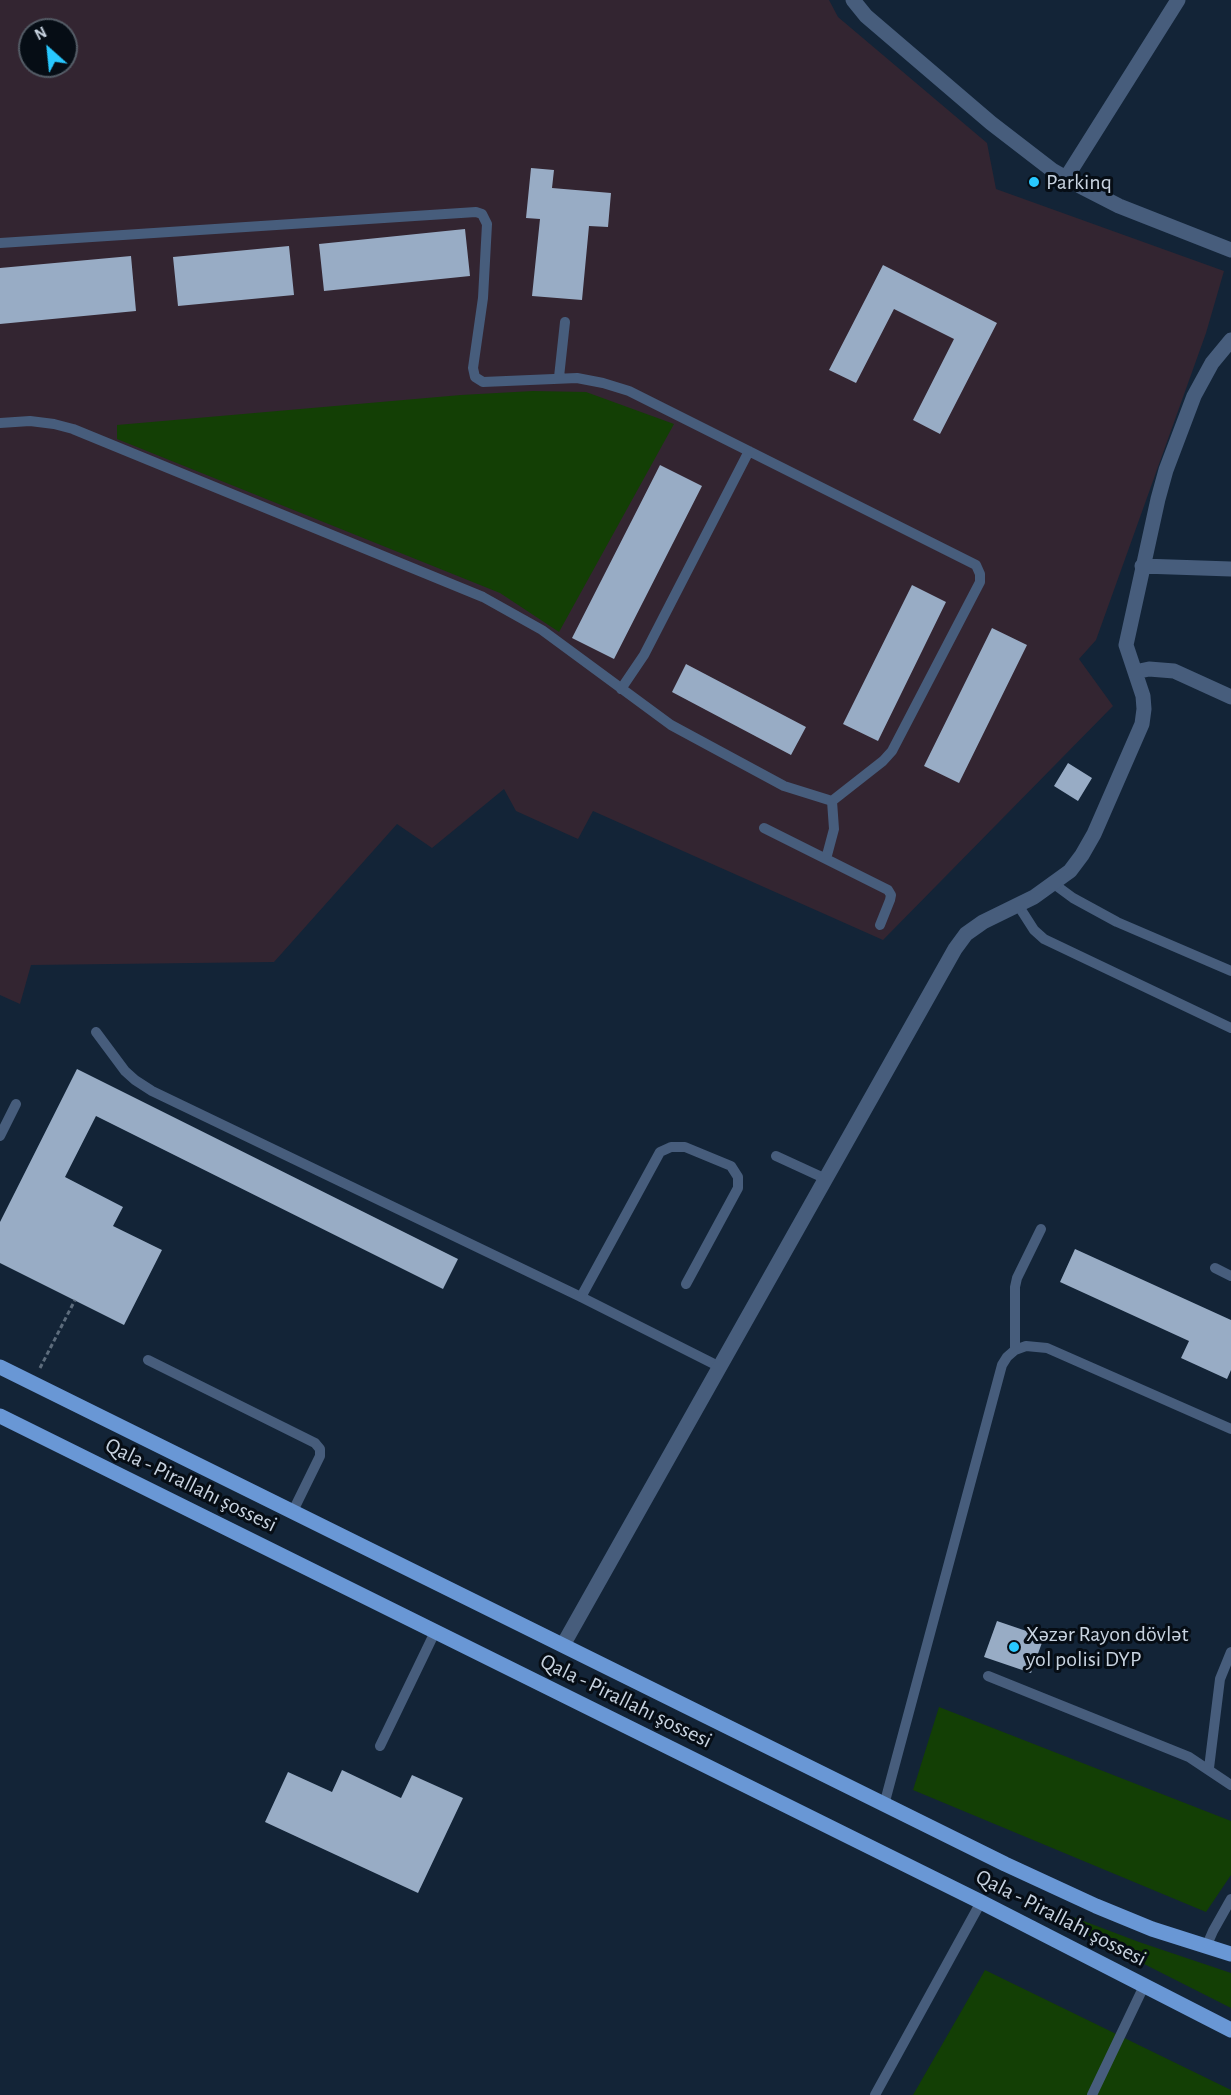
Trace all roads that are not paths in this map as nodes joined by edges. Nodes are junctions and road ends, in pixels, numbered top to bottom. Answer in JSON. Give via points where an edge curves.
{"nodes":[{"id":1,"x":853,"y":0,"type":"edge"},
{"id":2,"x":1178,"y":0,"type":"edge"},
{"id":3,"x":1066,"y":178,"type":"junction"},
{"id":4,"x":0,"y":243,"type":"edge"},
{"id":5,"x":1231,"y":250,"type":"edge"},
{"id":6,"x":565,"y":322,"type":"dead end"},
{"id":7,"x":1231,"y":340,"type":"edge"},
{"id":8,"x":559,"y":377,"type":"junction"},
{"id":9,"x":0,"y":423,"type":"edge"},
{"id":10,"x":749,"y":451,"type":"junction"},
{"id":11,"x":1142,"y":566,"type":"junction"},
{"id":12,"x":1231,"y":569,"type":"edge"},
{"id":13,"x":1135,"y":672,"type":"junction"},
{"id":14,"x":621,"y":689,"type":"junction"},
{"id":15,"x":1231,"y":697,"type":"edge"},
{"id":16,"x":832,"y":801,"type":"junction"},
{"id":17,"x":764,"y":828,"type":"dead end"},
{"id":18,"x":826,"y":859,"type":"junction"},
{"id":19,"x":1054,"y":884,"type":"junction"},
{"id":20,"x":1018,"y":905,"type":"junction"},
{"id":21,"x":880,"y":925,"type":"dead end"},
{"id":22,"x":1231,"y":971,"type":"edge"},
{"id":23,"x":1231,"y":1028,"type":"edge"},
{"id":24,"x":96,"y":1032,"type":"dead end"},
{"id":25,"x":16,"y":1104,"type":"dead end"},
{"id":26,"x":0,"y":1136,"type":"edge"},
{"id":27,"x":776,"y":1156,"type":"dead end"},
{"id":28,"x":826,"y":1179,"type":"junction"},
{"id":29,"x":1041,"y":1229,"type":"dead end"},
{"id":30,"x":1215,"y":1268,"type":"dead end"},
{"id":31,"x":1231,"y":1276,"type":"edge"},
{"id":32,"x":686,"y":1284,"type":"dead end"},
{"id":33,"x":581,"y":1297,"type":"junction"},
{"id":34,"x":1016,"y":1350,"type":"junction"},
{"id":35,"x":147,"y":1360,"type":"dead end"},
{"id":36,"x":0,"y":1367,"type":"edge"},
{"id":37,"x":720,"y":1367,"type":"junction"},
{"id":38,"x":0,"y":1416,"type":"edge"},
{"id":39,"x":1231,"y":1429,"type":"edge"},
{"id":40,"x":292,"y":1513,"type":"junction"},
{"id":41,"x":435,"y":1632,"type":"junction"},
{"id":42,"x":563,"y":1645,"type":"junction"},
{"id":43,"x":1231,"y":1652,"type":"edge"},
{"id":44,"x":988,"y":1676,"type":"dead end"},
{"id":45,"x":380,"y":1746,"type":"dead end"},
{"id":46,"x":1209,"y":1768,"type":"junction"},
{"id":47,"x":1231,"y":1785,"type":"edge"},
{"id":48,"x":884,"y":1805,"type":"junction"},
{"id":49,"x":1231,"y":1899,"type":"edge"},
{"id":50,"x":981,"y":1902,"type":"junction"},
{"id":51,"x":1206,"y":1947,"type":"junction"},
{"id":52,"x":1231,"y":1954,"type":"edge"},
{"id":53,"x":1144,"y":1986,"type":"junction"},
{"id":54,"x":1231,"y":2030,"type":"edge"},
{"id":55,"x":875,"y":2095,"type":"edge"},
{"id":56,"x":1092,"y":2095,"type":"edge"}],
"edges":[{"from":1,"to":3,"type":"street","via":[[866,16],[991,123]]},
{"from":2,"to":3,"type":"street"},
{"from":3,"to":5,"type":"street","via":[[1119,206]]},
{"from":4,"to":8,"type":"lane","via":[[476,212],[482,214],[487,224],[475,377],[483,382]]},
{"from":6,"to":8,"type":"lane"},
{"from":7,"to":11,"type":"street","via":[[1212,363],[1194,396],[1167,470]]},
{"from":8,"to":10,"type":"lane","via":[[595,381],[629,391]]},
{"from":9,"to":14,"type":"lane","via":[[30,421],[73,429],[483,597],[542,630]]},
{"from":10,"to":14,"type":"lane","via":[[644,655]]},
{"from":10,"to":16,"type":"lane","via":[[976,565],[980,574],[980,582],[896,746]]},
{"from":11,"to":12,"type":"street"},
{"from":11,"to":13,"type":"street","via":[[1126,645]]},
{"from":13,"to":15,"type":"street","via":[[1174,671]]},
{"from":13,"to":19,"type":"street","via":[[1143,696],[1142,724],[1094,834],[1070,871]]},
{"from":14,"to":16,"type":"lane","via":[[701,743],[784,786]]},
{"from":16,"to":18,"type":"lane","via":[[834,829]]},
{"from":17,"to":18,"type":"lane"},
{"from":18,"to":21,"type":"lane","via":[[888,890],[890,900]]},
{"from":19,"to":20,"type":"street"},
{"from":19,"to":22,"type":"lane","via":[[1117,922]]},
{"from":20,"to":23,"type":"lane","via":[[1044,939]]},
{"from":20,"to":28,"type":"street","via":[[982,922],[955,949]]},
{"from":24,"to":33,"type":"lane","via":[[125,1071],[152,1091]]},
{"from":25,"to":26,"type":"lane"},
{"from":27,"to":28,"type":"lane"},
{"from":28,"to":37,"type":"street"},
{"from":29,"to":34,"type":"lane","via":[[1015,1287]]},
{"from":30,"to":31,"type":"lane"},
{"from":32,"to":33,"type":"lane","via":[[738,1188],[738,1177],[731,1166],[685,1147],[671,1147],[660,1152]]},
{"from":33,"to":37,"type":"lane"},
{"from":34,"to":39,"type":"lane","via":[[1026,1346],[1047,1348]]},
{"from":34,"to":48,"type":"lane","via":[[1002,1365]]},
{"from":35,"to":40,"type":"lane","via":[[315,1443],[320,1456]]},
{"from":36,"to":40,"type":"main road","name":"Qala - Pirallahı şossesi"},
{"from":37,"to":42,"type":"street"},
{"from":38,"to":41,"type":"main road","name":"Qala - Pirallahı şossesi"},
{"from":40,"to":42,"type":"main road","name":"Qala - Pirallahı şossesi"},
{"from":41,"to":45,"type":"lane"},
{"from":41,"to":50,"type":"main road","name":"Qala - Pirallahı şossesi"},
{"from":42,"to":48,"type":"main road","name":"Qala - Pirallahı şossesi"},
{"from":43,"to":46,"type":"lane","via":[[1220,1679]]},
{"from":44,"to":46,"type":"lane"},
{"from":46,"to":47,"type":"lane"},
{"from":48,"to":51,"type":"main road","name":"Qala - Pirallahı şossesi","via":[[1096,1906]]},
{"from":49,"to":51,"type":"lane"},
{"from":50,"to":53,"type":"main road","name":"Qala - Pirallahı şossesi"},
{"from":50,"to":55,"type":"lane"},
{"from":51,"to":52,"type":"main road","name":"Qala - Pirallahı şossesi"},
{"from":53,"to":54,"type":"main road","name":"Qala - Pirallahı şossesi"},
{"from":53,"to":56,"type":"lane"}]}
